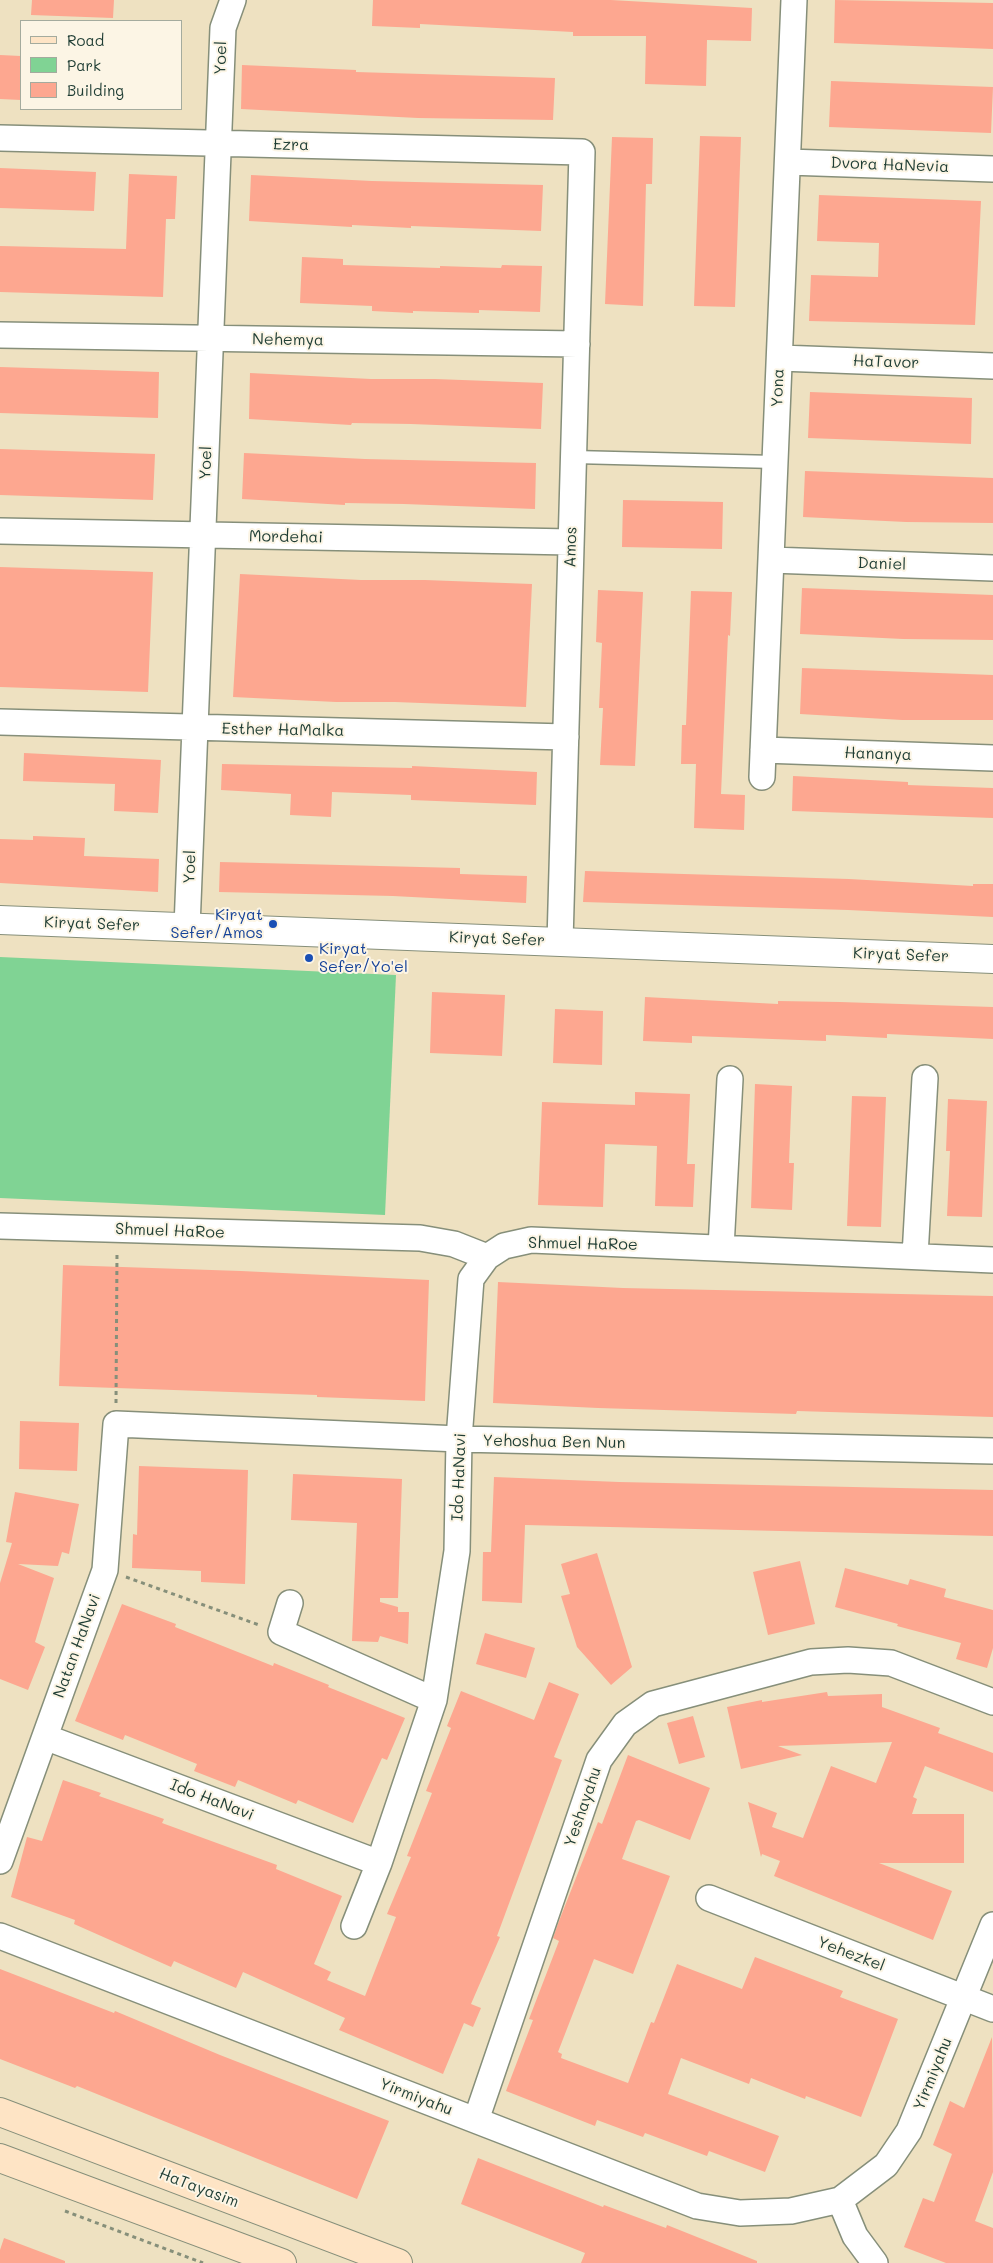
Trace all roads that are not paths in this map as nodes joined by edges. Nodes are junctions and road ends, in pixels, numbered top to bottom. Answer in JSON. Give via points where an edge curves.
{"nodes":[{"id":1,"x":233,"y":0,"type":"edge"},
{"id":2,"x":794,"y":0,"type":"edge"},
{"id":3,"x":0,"y":138,"type":"edge"},
{"id":4,"x":218,"y":143,"type":"junction"},
{"id":5,"x":582,"y":152,"type":"joint"},
{"id":6,"x":788,"y":162,"type":"junction"},
{"id":7,"x":993,"y":169,"type":"edge"},
{"id":8,"x":0,"y":335,"type":"edge"},
{"id":9,"x":210,"y":339,"type":"junction"},
{"id":10,"x":577,"y":344,"type":"junction"},
{"id":11,"x":780,"y":358,"type":"junction"},
{"id":12,"x":993,"y":366,"type":"edge"},
{"id":13,"x":574,"y":457,"type":"junction"},
{"id":14,"x":775,"y":462,"type":"junction"},
{"id":15,"x":0,"y":531,"type":"edge"},
{"id":16,"x":203,"y":535,"type":"junction"},
{"id":17,"x":571,"y":542,"type":"junction"},
{"id":18,"x":771,"y":560,"type":"junction"},
{"id":19,"x":993,"y":568,"type":"edge"},
{"id":20,"x":0,"y":722,"type":"edge"},
{"id":21,"x":195,"y":727,"type":"junction"},
{"id":22,"x":566,"y":737,"type":"junction"},
{"id":23,"x":763,"y":750,"type":"junction"},
{"id":24,"x":993,"y":758,"type":"edge"},
{"id":25,"x":762,"y":777,"type":"dead end"},
{"id":26,"x":0,"y":920,"type":"edge"},
{"id":27,"x":187,"y":927,"type":"junction"},
{"id":28,"x":560,"y":942,"type":"junction"},
{"id":29,"x":993,"y":959,"type":"edge"},
{"id":30,"x":925,"y":1078,"type":"dead end"},
{"id":31,"x":730,"y":1079,"type":"dead end"},
{"id":32,"x":0,"y":1226,"type":"edge"},
{"id":33,"x":721,"y":1248,"type":"junction"},
{"id":34,"x":915,"y":1256,"type":"junction"},
{"id":35,"x":487,"y":1257,"type":"junction"},
{"id":36,"x":993,"y":1260,"type":"edge"},
{"id":37,"x":116,"y":1424,"type":"joint"},
{"id":38,"x":459,"y":1439,"type":"junction"},
{"id":39,"x":993,"y":1451,"type":"edge"},
{"id":40,"x":290,"y":1603,"type":"dead end"},
{"id":41,"x":434,"y":1700,"type":"junction"},
{"id":42,"x":993,"y":1702,"type":"edge"},
{"id":43,"x":45,"y":1737,"type":"junction"},
{"id":44,"x":0,"y":1861,"type":"edge"},
{"id":45,"x":379,"y":1863,"type":"junction"},
{"id":46,"x":709,"y":1898,"type":"dead end"},
{"id":47,"x":993,"y":1925,"type":"edge"},
{"id":48,"x":354,"y":1926,"type":"dead end"},
{"id":49,"x":0,"y":1936,"type":"edge"},
{"id":50,"x":964,"y":1998,"type":"junction"},
{"id":51,"x":993,"y":2009,"type":"edge"},
{"id":52,"x":0,"y":2112,"type":"edge"},
{"id":53,"x":476,"y":2120,"type":"junction"},
{"id":54,"x":0,"y":2158,"type":"edge"},
{"id":55,"x":840,"y":2200,"type":"junction"},
{"id":56,"x":282,"y":2263,"type":"edge"},
{"id":57,"x":398,"y":2263,"type":"edge"},
{"id":58,"x":875,"y":2263,"type":"edge"}],
"edges":[{"from":1,"to":4,"type":"street","name":"Yoel","via":[[223,28]]},
{"from":2,"to":6,"type":"street","name":"Yona"},
{"from":3,"to":4,"type":"street","name":"Ezra"},
{"from":4,"to":5,"type":"street","name":"Ezra"},
{"from":4,"to":9,"type":"street","name":"Yoel"},
{"from":5,"to":10,"type":"street","name":"Amos"},
{"from":6,"to":7,"type":"street","name":"Dvora HaNevia"},
{"from":6,"to":11,"type":"street","name":"Yona"},
{"from":8,"to":9,"type":"street","name":"Nehemya"},
{"from":9,"to":10,"type":"street","name":"Nehemya"},
{"from":9,"to":16,"type":"street","name":"Yoel"},
{"from":10,"to":13,"type":"street","name":"Amos"},
{"from":11,"to":12,"type":"street","name":"HaTavor"},
{"from":11,"to":14,"type":"street","name":"Yona"},
{"from":13,"to":14,"type":"lane"},
{"from":13,"to":17,"type":"street","name":"Amos"},
{"from":14,"to":18,"type":"street","name":"Yona"},
{"from":15,"to":16,"type":"street","name":"Mordehai"},
{"from":16,"to":17,"type":"street","name":"Mordehai"},
{"from":16,"to":21,"type":"street","name":"Yoel"},
{"from":17,"to":22,"type":"street","name":"Amos"},
{"from":18,"to":19,"type":"street","name":"Daniel"},
{"from":18,"to":23,"type":"street","name":"Yona"},
{"from":20,"to":21,"type":"street","name":"Esther HaMalka"},
{"from":21,"to":22,"type":"street","name":"Esther HaMalka"},
{"from":21,"to":27,"type":"street","name":"Yoel"},
{"from":22,"to":28,"type":"street","name":"Amos"},
{"from":23,"to":24,"type":"street","name":"Hananya"},
{"from":23,"to":25,"type":"street","name":"Yona"},
{"from":26,"to":27,"type":"street","name":"Kiryat Sefer"},
{"from":27,"to":28,"type":"street","name":"Kiryat Sefer"},
{"from":28,"to":29,"type":"street","name":"Kiryat Sefer"},
{"from":30,"to":34,"type":"street"},
{"from":31,"to":33,"type":"street"},
{"from":32,"to":35,"type":"street","name":"Shmuel HaRoe","via":[[420,1238],[454,1244]]},
{"from":33,"to":34,"type":"street","name":"Shmuel HaRoe"},
{"from":33,"to":35,"type":"street","name":"Shmuel HaRoe","via":[[531,1240],[504,1246]]},
{"from":34,"to":36,"type":"street","name":"Shmuel HaRoe"},
{"from":35,"to":38,"type":"street","name":"Ido HaNavi","via":[[471,1279]]},
{"from":37,"to":38,"type":"street","name":"Yehoshua Ben Nun"},
{"from":37,"to":43,"type":"street","name":"Natan HaNavi","via":[[105,1570]]},
{"from":38,"to":39,"type":"street","name":"Yehoshua Ben Nun"},
{"from":38,"to":41,"type":"street","name":"Ido HaNavi","via":[[457,1551]]},
{"from":40,"to":41,"type":"street","via":[[281,1632]]},
{"from":41,"to":45,"type":"street","name":"Ido HaNavi"},
{"from":42,"to":53,"type":"street","name":"Yeshayahu","via":[[891,1663],[811,1662],[653,1704],[625,1724],[599,1760]]},
{"from":43,"to":44,"type":"street","name":"Natan HaNavi"},
{"from":43,"to":45,"type":"street","name":"Ido HaNavi"},
{"from":45,"to":48,"type":"street","name":"Ido HaNavi"},
{"from":46,"to":50,"type":"street","name":"Yehezkel"},
{"from":47,"to":50,"type":"street","name":"Yirmiyahu"},
{"from":49,"to":53,"type":"street","name":"Yirmiyahu"},
{"from":50,"to":51,"type":"street","name":"Yehezkel"},
{"from":50,"to":55,"type":"street","name":"Yirmiyahu","via":[[910,2131],[886,2165]]},
{"from":52,"to":57,"type":"main road","name":"HaTayasim"},
{"from":53,"to":55,"type":"street","name":"Yirmiyahu","via":[[697,2206],[740,2213],[791,2211]]},
{"from":54,"to":56,"type":"main road"},
{"from":55,"to":58,"type":"street","via":[[855,2236]]}]}
